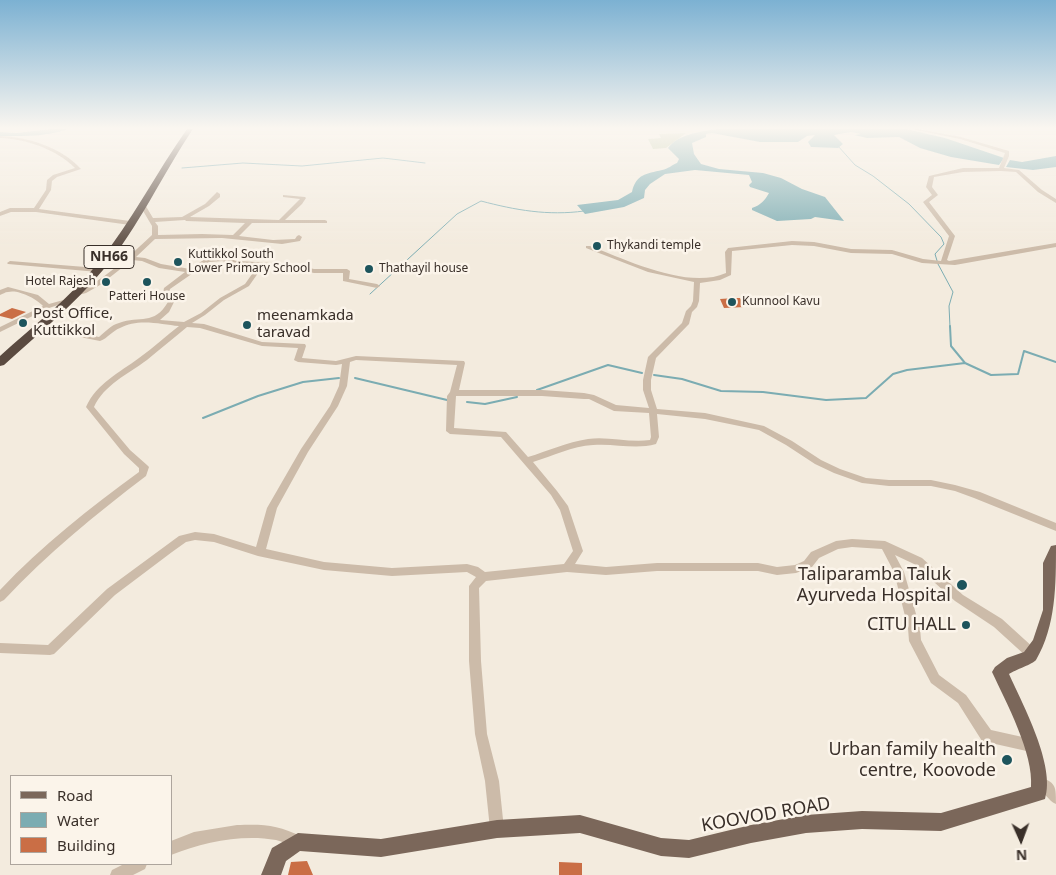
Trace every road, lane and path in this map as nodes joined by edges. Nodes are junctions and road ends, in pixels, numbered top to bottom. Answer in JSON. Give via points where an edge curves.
{"nodes":[{"id":1,"x":77,"y":170,"type":"edge"},
{"id":2,"x":164,"y":170,"type":"edge"},
{"id":3,"x":973,"y":170,"type":"edge"},
{"id":4,"x":1011,"y":170,"type":"edge"},
{"id":5,"x":217,"y":194,"type":"dead end"},
{"id":6,"x":285,"y":196,"type":"dead end"},
{"id":7,"x":1056,"y":201,"type":"edge"},
{"id":8,"x":142,"y":204,"type":"junction"},
{"id":9,"x":36,"y":210,"type":"junction"},
{"id":10,"x":0,"y":214,"type":"edge"},
{"id":11,"x":183,"y":219,"type":"junction"},
{"id":12,"x":153,"y":220,"type":"junction"},
{"id":13,"x":250,"y":221,"type":"junction"},
{"id":14,"x":280,"y":222,"type":"junction"},
{"id":15,"x":324,"y":222,"type":"dead end"},
{"id":16,"x":130,"y":224,"type":"junction"},
{"id":17,"x":153,"y":237,"type":"junction"},
{"id":18,"x":235,"y":237,"type":"junction"},
{"id":19,"x":299,"y":237,"type":"dead end"},
{"id":20,"x":1056,"y":245,"type":"edge"},
{"id":21,"x":588,"y":247,"type":"dead end"},
{"id":22,"x":131,"y":258,"type":"junction"},
{"id":23,"x":932,"y":262,"type":"joint"},
{"id":24,"x":945,"y":262,"type":"junction"},
{"id":25,"x":10,"y":263,"type":"dead end"},
{"id":26,"x":260,"y":264,"type":"junction"},
{"id":27,"x":98,"y":270,"type":"junction"},
{"id":28,"x":190,"y":271,"type":"junction"},
{"id":29,"x":697,"y":281,"type":"junction"},
{"id":30,"x":377,"y":286,"type":"dead end"},
{"id":31,"x":1,"y":291,"type":"edge"},
{"id":32,"x":75,"y":294,"type":"junction"},
{"id":33,"x":67,"y":301,"type":"junction"},
{"id":34,"x":47,"y":307,"type":"junction"},
{"id":35,"x":153,"y":321,"type":"junction"},
{"id":36,"x":187,"y":323,"type":"junction"},
{"id":37,"x":39,"y":327,"type":"junction"},
{"id":38,"x":0,"y":330,"type":"edge"},
{"id":39,"x":346,"y":361,"type":"junction"},
{"id":40,"x":0,"y":362,"type":"edge"},
{"id":41,"x":454,"y":393,"type":"junction"},
{"id":42,"x":653,"y":411,"type":"junction"},
{"id":43,"x":527,"y":461,"type":"junction"},
{"id":44,"x":1056,"y":527,"type":"edge"},
{"id":45,"x":885,"y":545,"type":"junction"},
{"id":46,"x":1056,"y":550,"type":"edge"},
{"id":47,"x":258,"y":552,"type":"junction"},
{"id":48,"x":567,"y":568,"type":"junction"},
{"id":49,"x":483,"y":577,"type":"junction"},
{"id":50,"x":0,"y":597,"type":"edge"},
{"id":51,"x":0,"y":648,"type":"edge"},
{"id":52,"x":1031,"y":653,"type":"junction"},
{"id":53,"x":1031,"y":745,"type":"junction"},
{"id":54,"x":1042,"y":785,"type":"junction"},
{"id":55,"x":1056,"y":797,"type":"edge"},
{"id":56,"x":498,"y":829,"type":"junction"},
{"id":57,"x":298,"y":842,"type":"junction"},
{"id":58,"x":172,"y":848,"type":"edge"},
{"id":59,"x":138,"y":865,"type":"edge"},
{"id":60,"x":117,"y":875,"type":"edge"},
{"id":61,"x":271,"y":875,"type":"edge"}],
"edges":[{"from":1,"to":9,"type":"street","via":[[54,176],[48,194],[38,202]]},
{"from":2,"to":8,"type":"highway","number":"NH66"},
{"from":3,"to":24,"type":"street","via":[[955,171],[929,179],[935,195],[926,202],[952,236],[944,256]]},
{"from":4,"to":7,"type":"street","via":[[1017,171]]},
{"from":5,"to":11,"type":"street","via":[[214,200]]},
{"from":6,"to":14,"type":"street","via":[[303,198]]},
{"from":8,"to":12,"type":"street"},
{"from":8,"to":16,"type":"highway","number":"NH66"},
{"from":9,"to":10,"type":"street","via":[[10,210]]},
{"from":9,"to":16,"type":"street"},
{"from":11,"to":12,"type":"street"},
{"from":11,"to":13,"type":"street"},
{"from":12,"to":17,"type":"street","via":[[156,226]]},
{"from":13,"to":14,"type":"street"},
{"from":13,"to":18,"type":"street"},
{"from":14,"to":15,"type":"street"},
{"from":16,"to":27,"type":"highway","number":"NH66"},
{"from":17,"to":18,"type":"street"},
{"from":17,"to":22,"type":"street"},
{"from":18,"to":19,"type":"street","via":[[262,242],[290,242]]},
{"from":20,"to":24,"type":"street","via":[[956,263]]},
{"from":21,"to":29,"type":"street","via":[[650,271]]},
{"from":22,"to":28,"type":"street"},
{"from":22,"to":32,"type":"street","via":[[100,283]]},
{"from":23,"to":24,"type":"street"},
{"from":23,"to":29,"type":"street","via":[[892,252],[850,251],[814,244],[750,246],[730,249],[729,274]]},
{"from":25,"to":27,"type":"street"},
{"from":26,"to":28,"type":"street","via":[[214,259]]},
{"from":26,"to":30,"type":"street","via":[[314,271],[347,271],[345,280]]},
{"from":26,"to":36,"type":"street","via":[[247,285]]},
{"from":27,"to":32,"type":"highway","number":"NH66"},
{"from":28,"to":35,"type":"street","via":[[167,288],[171,302]]},
{"from":29,"to":42,"type":"street","via":[[696,301],[685,324],[652,357],[647,390]]},
{"from":31,"to":34,"type":"street","via":[[8,289],[34,296]]},
{"from":32,"to":33,"type":"highway","number":"NH66"},
{"from":33,"to":34,"type":"street"},
{"from":33,"to":37,"type":"highway","number":"NH66"},
{"from":34,"to":38,"type":"street"},
{"from":35,"to":36,"type":"street"},
{"from":35,"to":37,"type":"street","via":[[118,325],[100,339]]},
{"from":36,"to":39,"type":"street","via":[[262,344],[302,346],[298,360]]},
{"from":36,"to":50,"type":"street","via":[[105,386],[90,407],[127,452],[144,467],[143,474],[98,507],[16,578]]},
{"from":37,"to":40,"type":"highway","number":"NH66"},
{"from":39,"to":41,"type":"street","via":[[356,358],[461,363]]},
{"from":39,"to":47,"type":"street","via":[[343,386],[334,406],[276,502]]},
{"from":41,"to":42,"type":"street","via":[[584,396],[614,408]]},
{"from":41,"to":43,"type":"street","via":[[451,396],[450,431],[503,434]]},
{"from":42,"to":43,"type":"street","via":[[653,442],[585,442]]},
{"from":42,"to":44,"type":"street","via":[[705,416],[761,428],[836,471],[865,480],[931,483],[955,488]]},
{"from":43,"to":48,"type":"street","via":[[564,509],[578,551]]},
{"from":45,"to":48,"type":"street","via":[[836,545],[815,555],[808,564],[777,571],[758,567],[657,567],[606,571]]},
{"from":45,"to":52,"type":"street","via":[[918,560],[959,598],[998,623]]},
{"from":45,"to":53,"type":"street","via":[[899,572],[915,641],[935,679],[962,699],[987,736]]},
{"from":46,"to":52,"type":"main road","via":[[1050,563],[1050,610],[1039,644]]},
{"from":47,"to":49,"type":"street","via":[[324,566],[392,572],[467,568]]},
{"from":47,"to":51,"type":"street","via":[[214,538],[195,536],[183,539],[111,592],[50,650]]},
{"from":48,"to":49,"type":"street"},
{"from":49,"to":56,"type":"street","via":[[474,586],[475,661],[481,734],[492,781]]},
{"from":52,"to":53,"type":"main road","via":[[1030,657],[1012,663],[1000,672]]},
{"from":53,"to":54,"type":"main road"},
{"from":54,"to":55,"type":"street","via":[[1049,787]]},
{"from":54,"to":56,"type":"main road","name":"KOOVOD ROAD","via":[[1039,793],[941,822],[862,820],[806,824],[689,850],[661,847],[580,824]]},
{"from":56,"to":57,"type":"main road","name":"KOOVOD ROAD","via":[[381,848]]},
{"from":57,"to":58,"type":"street","via":[[277,833],[242,832],[185,841]]},
{"from":57,"to":61,"type":"main road","via":[[279,856]]},
{"from":59,"to":60,"type":"street"}]}
